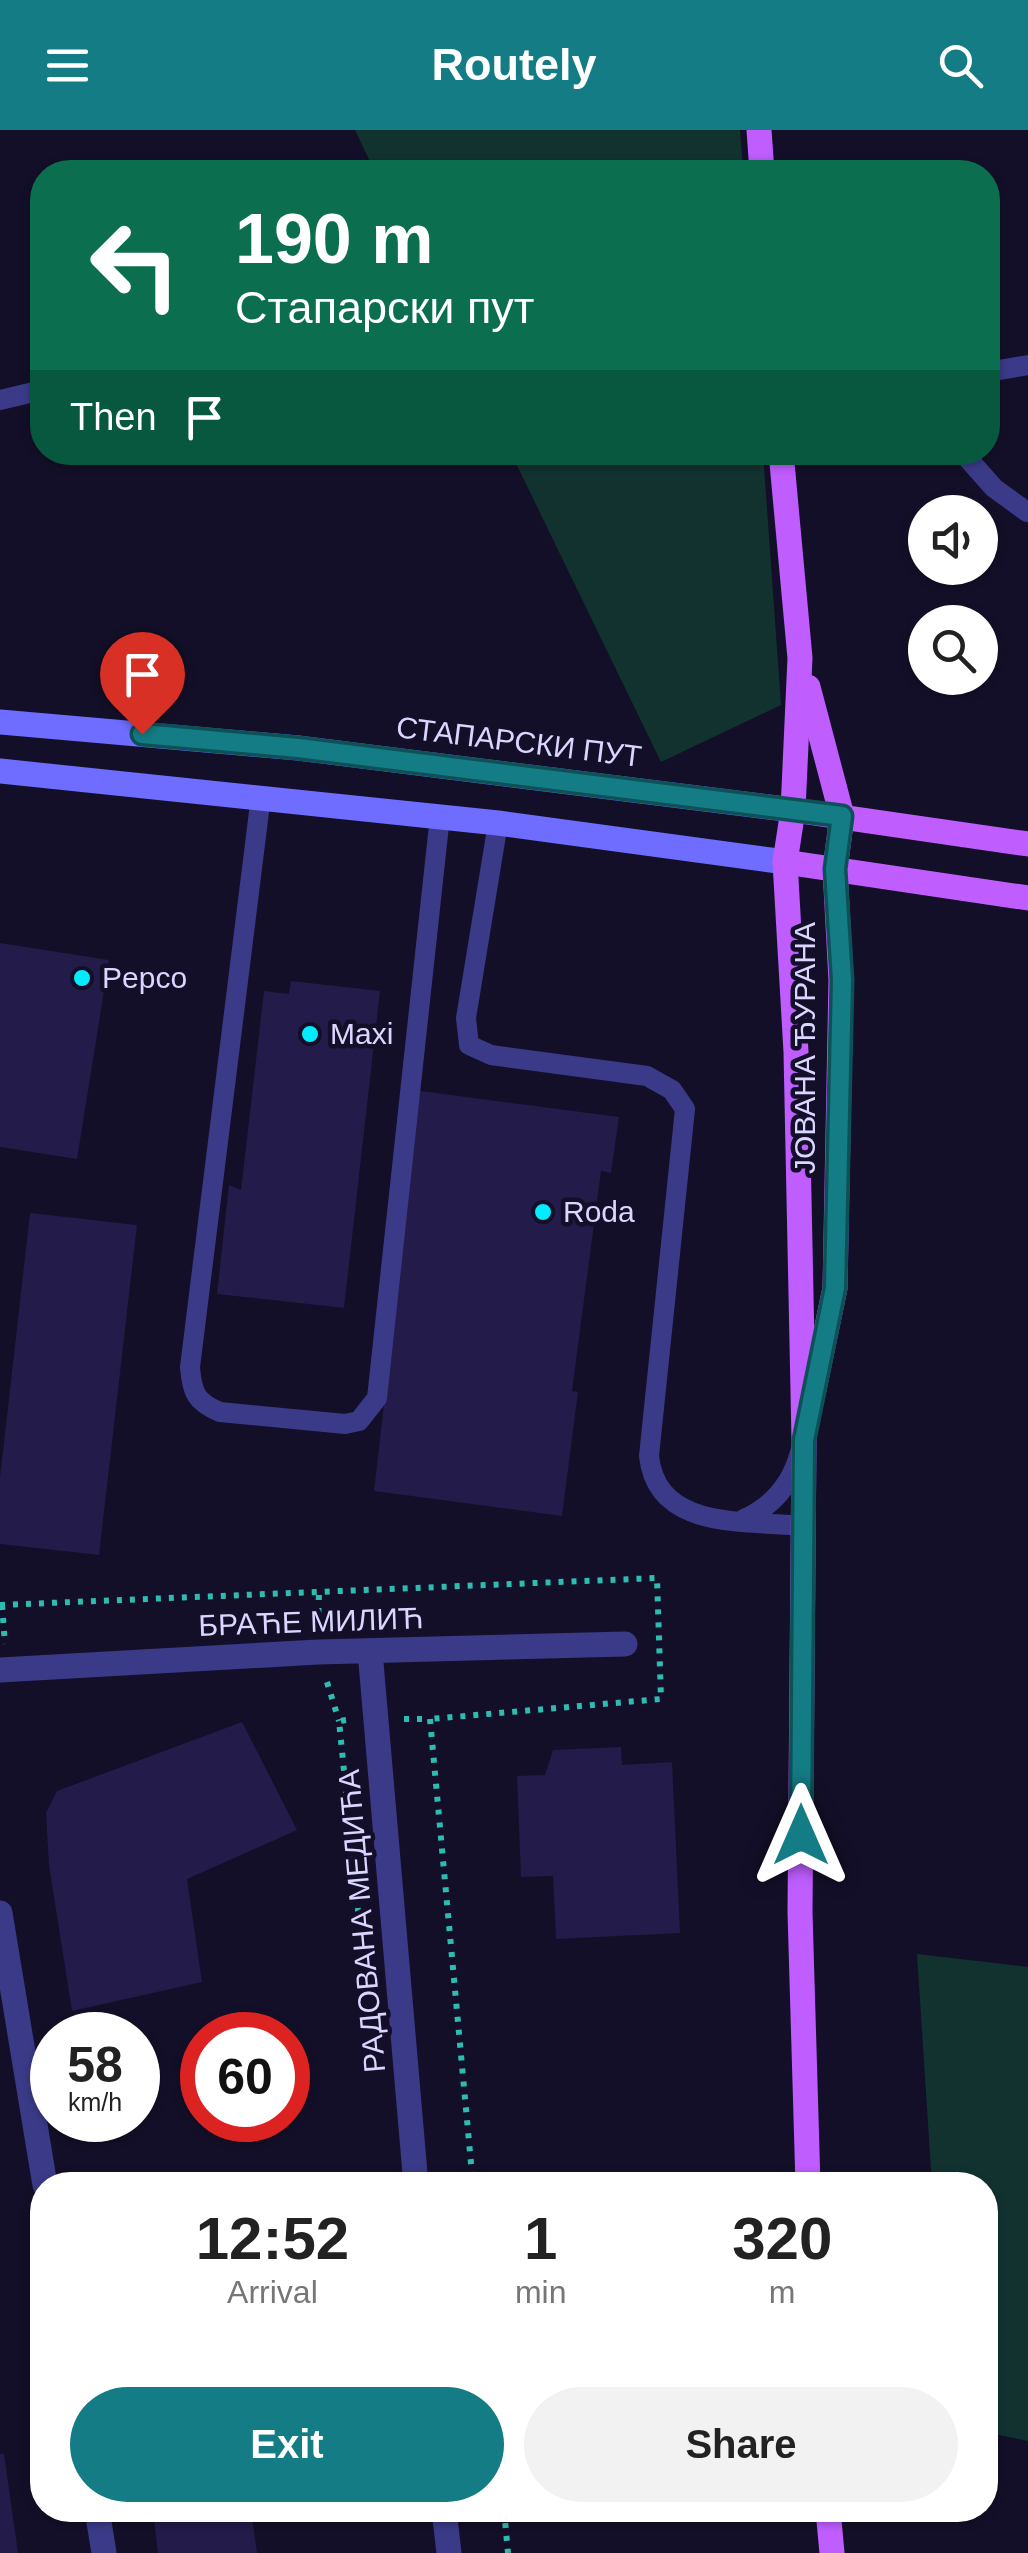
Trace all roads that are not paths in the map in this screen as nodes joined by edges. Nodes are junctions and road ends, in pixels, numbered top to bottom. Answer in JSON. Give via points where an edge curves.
{"nodes":[{"id":1,"x":759,"y":130,"type":"edge"},
{"id":2,"x":761,"y":160,"type":"edge"},
{"id":3,"x":1028,"y":366,"type":"edge"},
{"id":4,"x":1000,"y":370,"type":"edge"},
{"id":5,"x":30,"y":393,"type":"edge"},
{"id":6,"x":0,"y":400,"type":"edge"},
{"id":7,"x":782,"y":465,"type":"edge"},
{"id":8,"x":974,"y":465,"type":"edge"},
{"id":9,"x":1027,"y":512,"type":"edge"},
{"id":10,"x":800,"y":658,"type":"junction"},
{"id":11,"x":0,"y":722,"type":"edge"},
{"id":12,"x":0,"y":771,"type":"edge"},
{"id":13,"x":262,"y":796,"type":"junction"},
{"id":14,"x":793,"y":810,"type":"junction"},
{"id":15,"x":440,"y":816,"type":"junction"},
{"id":16,"x":842,"y":816,"type":"junction"},
{"id":17,"x":498,"y":822,"type":"junction"},
{"id":18,"x":1028,"y":844,"type":"edge"},
{"id":19,"x":785,"y":862,"type":"junction"},
{"id":20,"x":835,"y":869,"type":"junction"},
{"id":21,"x":1028,"y":898,"type":"edge"},
{"id":22,"x":804,"y":1440,"type":"junction"},
{"id":23,"x":742,"y":1520,"type":"junction"},
{"id":24,"x":803,"y":1526,"type":"junction"},
{"id":25,"x":625,"y":1644,"type":"dead end"},
{"id":26,"x":370,"y":1652,"type":"junction"},
{"id":27,"x":0,"y":1670,"type":"edge"},
{"id":28,"x":0,"y":1912,"type":"edge"},
{"id":29,"x":43,"y":2172,"type":"edge"},
{"id":30,"x":415,"y":2172,"type":"edge"},
{"id":31,"x":808,"y":2172,"type":"edge"},
{"id":32,"x":99,"y":2522,"type":"edge"},
{"id":33,"x":445,"y":2522,"type":"edge"},
{"id":34,"x":829,"y":2522,"type":"edge"},
{"id":35,"x":104,"y":2553,"type":"edge"},
{"id":36,"x":449,"y":2553,"type":"edge"},
{"id":37,"x":832,"y":2553,"type":"edge"}],
"edges":[{"from":1,"to":2,"type":"main road"},
{"from":3,"to":4,"type":"lane"},
{"from":5,"to":6,"type":"lane"},
{"from":7,"to":10,"type":"main road","name":"ЈОВАНА ЂУРАНА"},
{"from":8,"to":9,"type":"lane"},
{"from":10,"to":14,"type":"main road","name":"ЈОВАНА ЂУРАНА"},
{"from":10,"to":16,"type":"main road","name":"ЈОВАНА ЂУРАНА"},
{"from":11,"to":14,"type":"main road","name":"СТАПАРСКИ ПУТ","via":[[298,748]]},
{"from":12,"to":13,"type":"main road"},
{"from":13,"to":15,"type":"main road"},
{"from":13,"to":15,"type":"lane","via":[[190,1367],[192,1390],[220,1412],[345,1424],[360,1421],[376,1398]]},
{"from":14,"to":16,"type":"main road","name":"СТАПАРСКИ ПУТ"},
{"from":14,"to":19,"type":"main road","name":"ЈОВАНА ЂУРАНА"},
{"from":15,"to":17,"type":"main road"},
{"from":16,"to":18,"type":"main road","name":"СТАПАРСКИ ПУТ"},
{"from":16,"to":20,"type":"main road","name":"ЈОВАНА ЂУРАНА"},
{"from":17,"to":19,"type":"main road"},
{"from":17,"to":23,"type":"lane","via":[[465,1034],[478,1052],[647,1076],[672,1090],[685,1109],[651,1474],[666,1501],[683,1511]]},
{"from":19,"to":20,"type":"main road"},
{"from":19,"to":22,"type":"main road","name":"ЈОВАНА ЂУРАНА"},
{"from":20,"to":21,"type":"main road"},
{"from":20,"to":22,"type":"main road","name":"ЈОВАНА ЂУРАНА","via":[[842,980],[835,1288]]},
{"from":22,"to":23,"type":"lane","via":[[780,1492]]},
{"from":22,"to":24,"type":"main road","name":"ЈОВАНА ЂУРАНА"},
{"from":23,"to":24,"type":"lane"},
{"from":24,"to":31,"type":"main road","name":"ЈОВАНА ЂУРАНА","via":[[800,1912]]},
{"from":25,"to":26,"type":"street","name":"БРАЋЕ МИЛИЋ"},
{"from":26,"to":27,"type":"street","name":"БРАЋЕ МИЛИЋ"},
{"from":26,"to":30,"type":"street","name":"РАДОВАНА МЕДИЋА"},
{"from":28,"to":29,"type":"street"},
{"from":32,"to":35,"type":"street"},
{"from":33,"to":36,"type":"street"},
{"from":34,"to":37,"type":"main road"}]}
